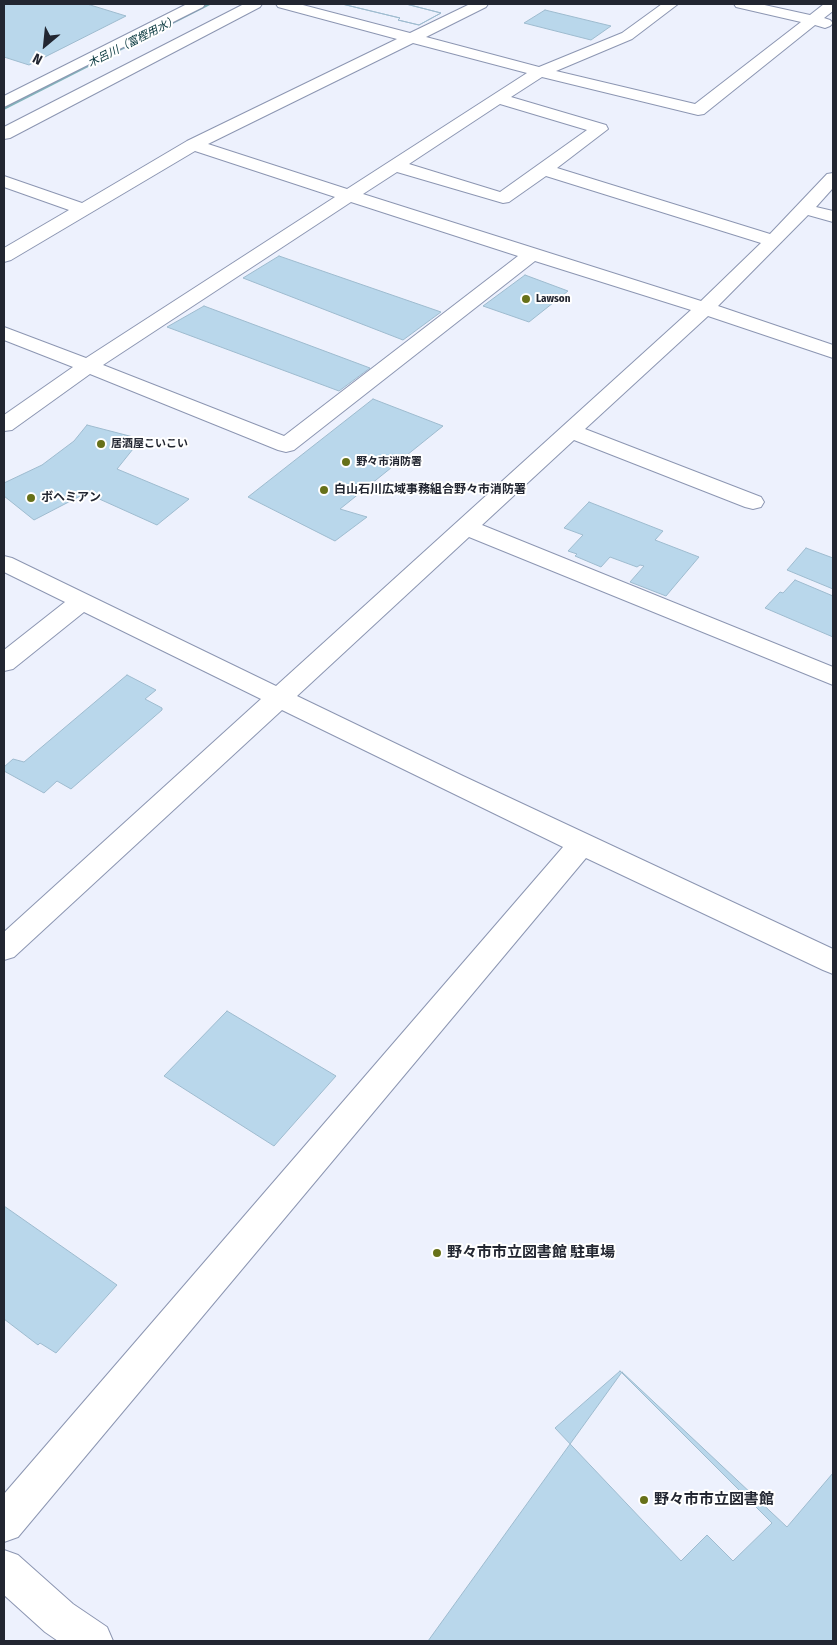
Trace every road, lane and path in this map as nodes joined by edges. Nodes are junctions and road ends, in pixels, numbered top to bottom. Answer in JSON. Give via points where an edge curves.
{"nodes":[{"id":1,"x":198,"y":4,"type":"edge"},
{"id":2,"x":255,"y":4,"type":"edge"},
{"id":3,"x":283,"y":4,"type":"edge"},
{"id":4,"x":481,"y":4,"type":"edge"},
{"id":5,"x":671,"y":4,"type":"edge"},
{"id":6,"x":741,"y":4,"type":"edge"},
{"id":7,"x":833,"y":4,"type":"edge"},
{"id":8,"x":814,"y":21,"type":"junction"},
{"id":9,"x":833,"y":25,"type":"edge"},
{"id":10,"x":415,"y":37,"type":"junction"},
{"id":11,"x":540,"y":72,"type":"junction"},
{"id":12,"x":498,"y":98,"type":"junction"},
{"id":13,"x":4,"y":102,"type":"edge"},
{"id":14,"x":4,"y":134,"type":"edge"},
{"id":15,"x":193,"y":146,"type":"junction"},
{"id":16,"x":394,"y":165,"type":"junction"},
{"id":17,"x":543,"y":169,"type":"junction"},
{"id":18,"x":833,"y":178,"type":"edge"},
{"id":19,"x":4,"y":181,"type":"edge"},
{"id":20,"x":348,"y":195,"type":"junction"},
{"id":21,"x":82,"y":209,"type":"junction"},
{"id":22,"x":805,"y":209,"type":"junction"},
{"id":23,"x":833,"y":217,"type":"edge"},
{"id":24,"x":774,"y":241,"type":"junction"},
{"id":25,"x":532,"y":254,"type":"junction"},
{"id":26,"x":4,"y":256,"type":"edge"},
{"id":27,"x":705,"y":308,"type":"junction"},
{"id":28,"x":4,"y":333,"type":"edge"},
{"id":29,"x":833,"y":352,"type":"edge"},
{"id":30,"x":88,"y":366,"type":"junction"},
{"id":31,"x":4,"y":425,"type":"edge"},
{"id":32,"x":570,"y":431,"type":"junction"},
{"id":33,"x":753,"y":502,"type":"dead end"},
{"id":34,"x":466,"y":527,"type":"junction"},
{"id":35,"x":4,"y":563,"type":"edge"},
{"id":36,"x":81,"y":602,"type":"junction"},
{"id":37,"x":4,"y":663,"type":"edge"},
{"id":38,"x":833,"y":677,"type":"edge"},
{"id":39,"x":279,"y":699,"type":"junction"},
{"id":40,"x":582,"y":843,"type":"junction"},
{"id":41,"x":4,"y":948,"type":"edge"},
{"id":42,"x":833,"y":962,"type":"edge"},
{"id":43,"x":4,"y":1523,"type":"edge"},
{"id":44,"x":4,"y":1569,"type":"edge"},
{"id":45,"x":93,"y":1641,"type":"edge"}],
"edges":[{"from":1,"to":13,"type":"street"},
{"from":2,"to":14,"type":"street"},
{"from":3,"to":10,"type":"street"},
{"from":4,"to":10,"type":"street"},
{"from":5,"to":11,"type":"street","via":[[627,36]]},
{"from":6,"to":8,"type":"street"},
{"from":7,"to":8,"type":"street"},
{"from":8,"to":9,"type":"street"},
{"from":8,"to":11,"type":"street","via":[[698,110]]},
{"from":10,"to":11,"type":"street"},
{"from":10,"to":15,"type":"street"},
{"from":11,"to":12,"type":"street"},
{"from":12,"to":16,"type":"street"},
{"from":12,"to":17,"type":"street","via":[[600,129]]},
{"from":15,"to":20,"type":"street"},
{"from":15,"to":21,"type":"street"},
{"from":16,"to":17,"type":"street","via":[[503,198]]},
{"from":16,"to":20,"type":"street"},
{"from":17,"to":24,"type":"street"},
{"from":18,"to":22,"type":"street"},
{"from":19,"to":21,"type":"street"},
{"from":20,"to":25,"type":"street"},
{"from":20,"to":30,"type":"street"},
{"from":21,"to":26,"type":"street"},
{"from":22,"to":23,"type":"street"},
{"from":22,"to":24,"type":"street"},
{"from":24,"to":27,"type":"street"},
{"from":25,"to":27,"type":"street"},
{"from":25,"to":30,"type":"street","via":[[286,445]]},
{"from":27,"to":29,"type":"street"},
{"from":27,"to":32,"type":"street"},
{"from":28,"to":30,"type":"street"},
{"from":30,"to":31,"type":"street"},
{"from":32,"to":33,"type":"street"},
{"from":32,"to":34,"type":"street"},
{"from":34,"to":38,"type":"street"},
{"from":34,"to":39,"type":"street"},
{"from":35,"to":36,"type":"street"},
{"from":36,"to":37,"type":"street"},
{"from":36,"to":39,"type":"street"},
{"from":39,"to":40,"type":"street"},
{"from":39,"to":41,"type":"street"},
{"from":40,"to":42,"type":"street"},
{"from":40,"to":43,"type":"street"},
{"from":44,"to":45,"type":"street","via":[[59,1618]]}]}
